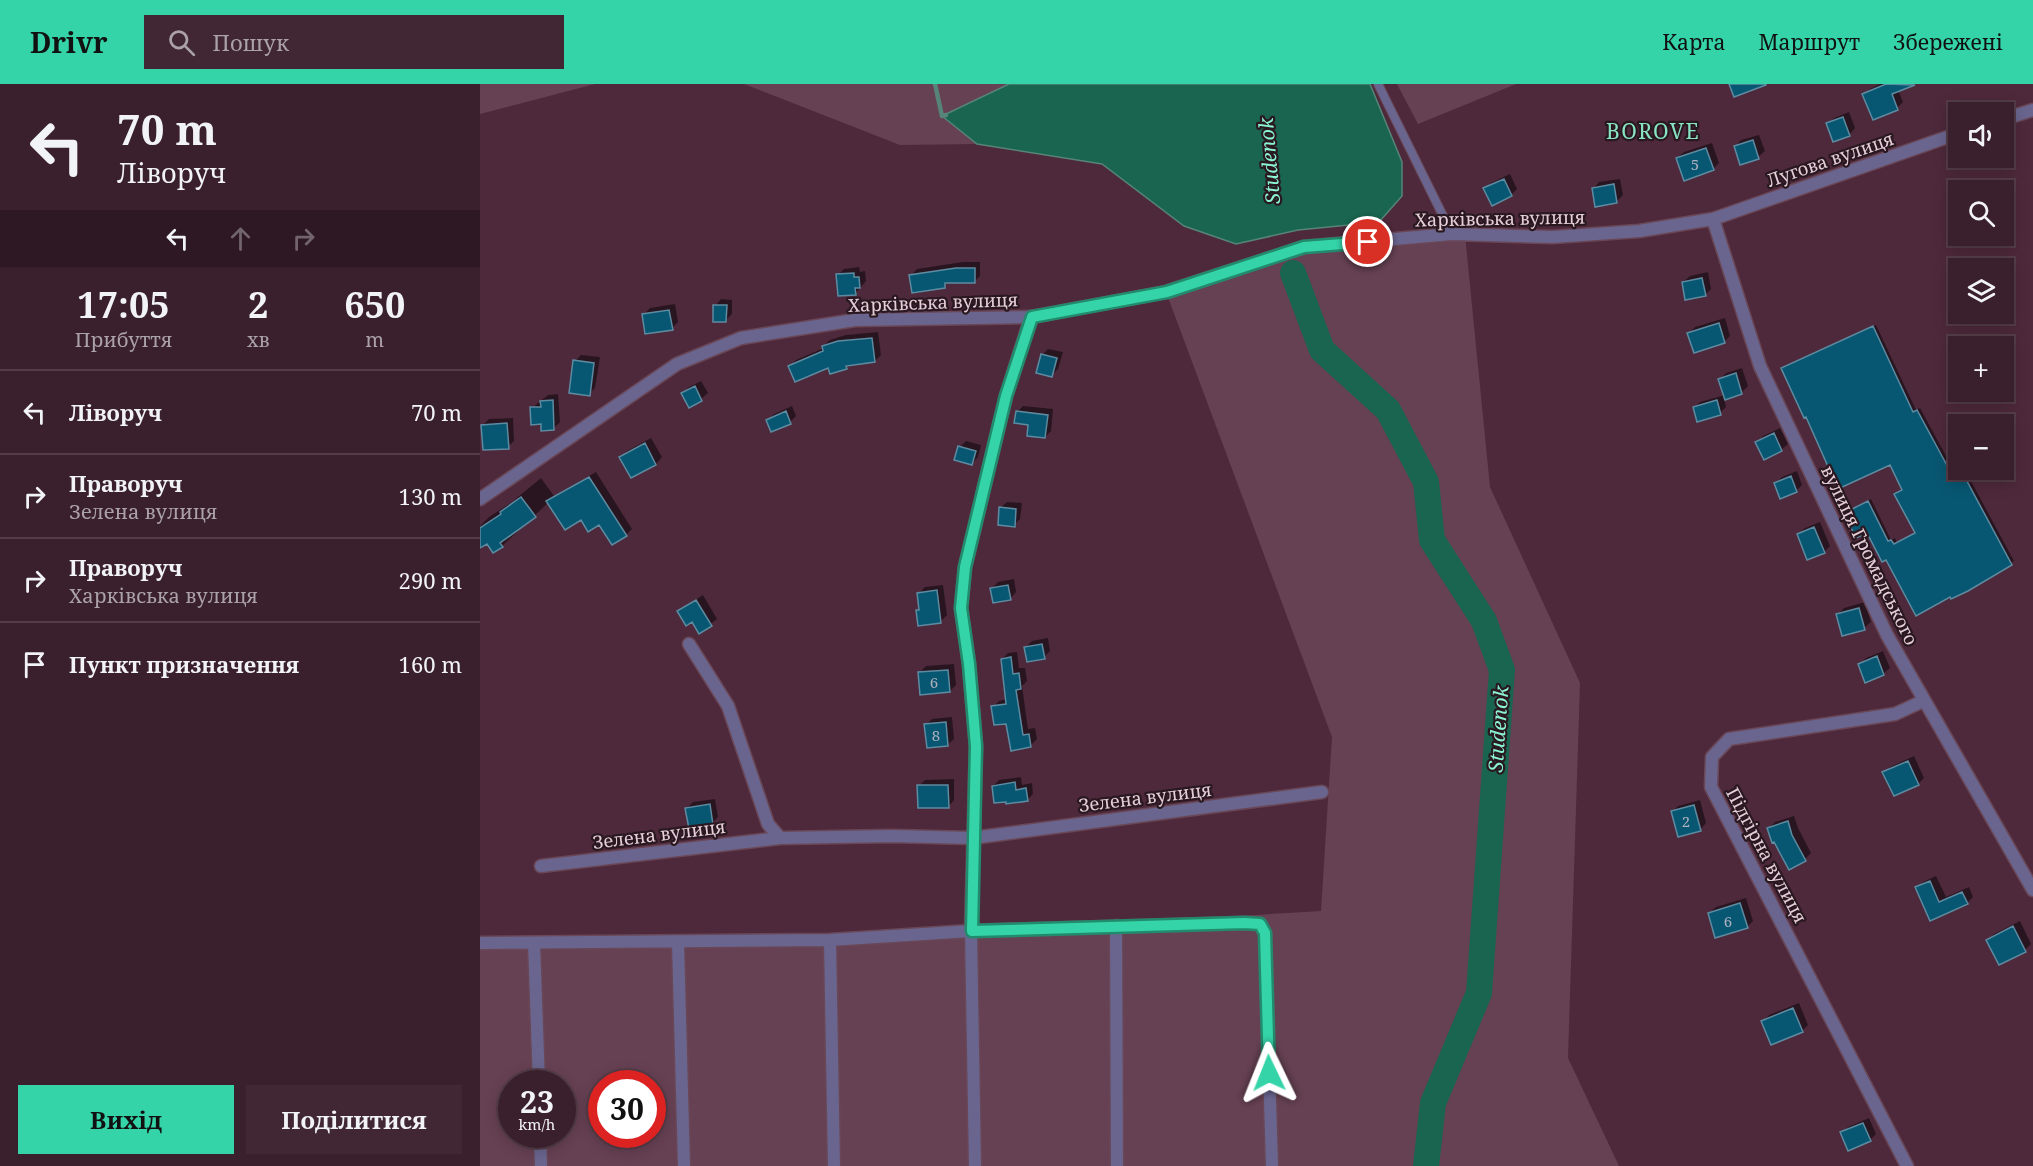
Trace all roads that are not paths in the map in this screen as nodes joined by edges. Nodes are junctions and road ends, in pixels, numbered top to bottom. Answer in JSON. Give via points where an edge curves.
{"nodes":[{"id":1,"x":1378,"y":84,"type":"edge"},
{"id":2,"x":2033,"y":110,"type":"edge"},
{"id":3,"x":2014,"y":116,"type":"edge"},
{"id":4,"x":1948,"y":138,"type":"edge"},
{"id":5,"x":1713,"y":219,"type":"junction"},
{"id":6,"x":1452,"y":234,"type":"junction"},
{"id":7,"x":1032,"y":317,"type":"junction"},
{"id":8,"x":480,"y":499,"type":"edge"},
{"id":9,"x":689,"y":644,"type":"dead end"},
{"id":10,"x":1923,"y":701,"type":"junction"},
{"id":11,"x":1322,"y":792,"type":"dead end"},
{"id":12,"x":780,"y":838,"type":"junction"},
{"id":13,"x":972,"y":838,"type":"junction"},
{"id":14,"x":541,"y":866,"type":"dead end"},
{"id":15,"x":2033,"y":890,"type":"edge"},
{"id":16,"x":1116,"y":926,"type":"junction"},
{"id":17,"x":972,"y":931,"type":"junction"},
{"id":18,"x":830,"y":940,"type":"junction"},
{"id":19,"x":480,"y":943,"type":"edge"},
{"id":20,"x":534,"y":943,"type":"junction"},
{"id":21,"x":678,"y":943,"type":"junction"},
{"id":22,"x":539,"y":1070,"type":"edge"},
{"id":23,"x":540,"y":1148,"type":"edge"},
{"id":24,"x":541,"y":1166,"type":"edge"},
{"id":25,"x":684,"y":1166,"type":"edge"},
{"id":26,"x":834,"y":1166,"type":"edge"},
{"id":27,"x":975,"y":1166,"type":"edge"},
{"id":28,"x":1117,"y":1166,"type":"edge"},
{"id":29,"x":1272,"y":1166,"type":"edge"},
{"id":30,"x":1907,"y":1166,"type":"edge"}],
"edges":[{"from":1,"to":6,"type":"lane"},
{"from":2,"to":3,"type":"street"},
{"from":4,"to":5,"type":"street","name":"Лугова вулиця"},
{"from":5,"to":6,"type":"street","name":"Харківська вулиця","via":[[1639,231],[1553,237]]},
{"from":5,"to":10,"type":"street","name":"вулиця Громадського","via":[[1760,366],[1887,635]]},
{"from":6,"to":7,"type":"street","name":"Харківська вулиця","via":[[1304,247],[1167,292]]},
{"from":7,"to":8,"type":"street","name":"Харківська вулиця","via":[[855,320],[741,338],[678,364]]},
{"from":7,"to":13,"type":"street","via":[[1006,396],[965,567],[961,608],[976,746]]},
{"from":9,"to":12,"type":"street","via":[[728,706],[768,824]]},
{"from":10,"to":15,"type":"street","name":"вулиця Громадського"},
{"from":10,"to":30,"type":"street","name":"Підгірна вулиця","via":[[1895,714],[1729,739],[1712,757],[1711,787]]},
{"from":11,"to":13,"type":"street","name":"Зелена вулиця"},
{"from":12,"to":13,"type":"street","name":"Зелена вулиця"},
{"from":12,"to":14,"type":"street","name":"Зелена вулиця"},
{"from":13,"to":17,"type":"street"},
{"from":16,"to":17,"type":"street"},
{"from":16,"to":28,"type":"street"},
{"from":16,"to":29,"type":"street","via":[[1260,924],[1265,933]]},
{"from":17,"to":18,"type":"street"},
{"from":17,"to":27,"type":"street"},
{"from":18,"to":21,"type":"street"},
{"from":18,"to":26,"type":"street"},
{"from":19,"to":20,"type":"street"},
{"from":20,"to":21,"type":"street"},
{"from":20,"to":22,"type":"street"},
{"from":21,"to":25,"type":"street"},
{"from":23,"to":24,"type":"street"}]}
